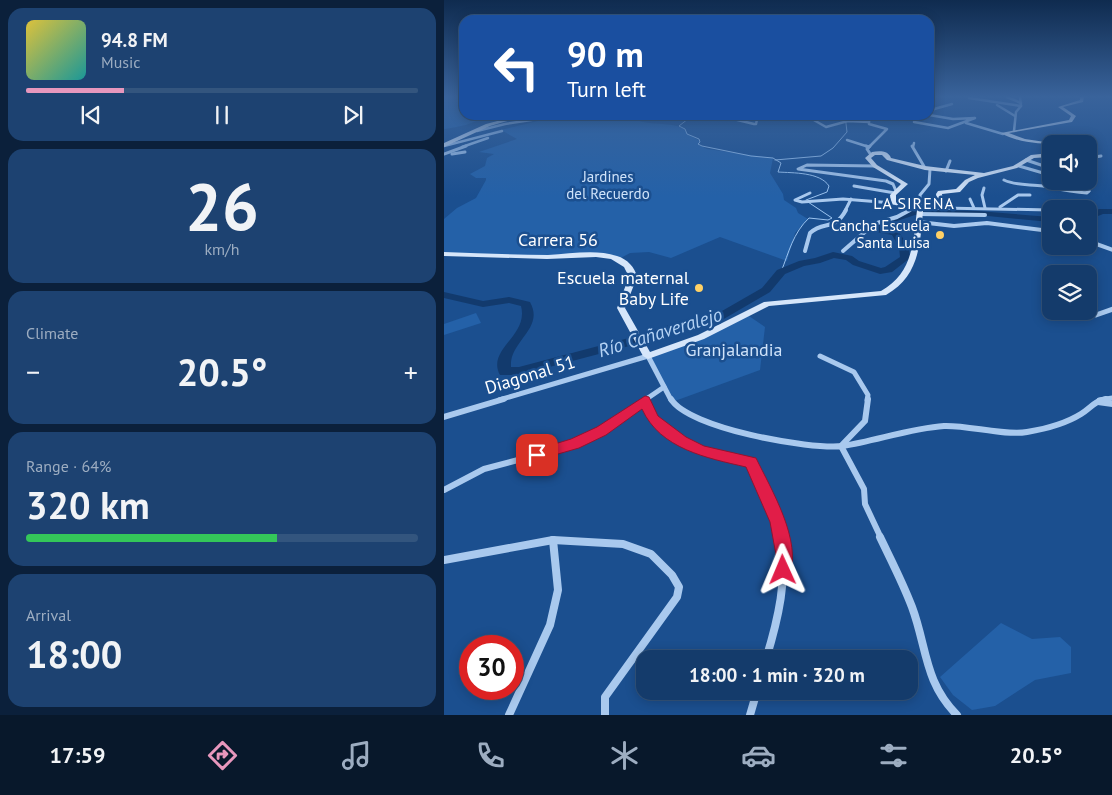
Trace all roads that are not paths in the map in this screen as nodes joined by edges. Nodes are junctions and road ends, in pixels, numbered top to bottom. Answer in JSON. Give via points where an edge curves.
{"nodes":[{"id":1,"x":475,"y":130,"type":"edge"},
{"id":2,"x":480,"y":130,"type":"edge"},
{"id":3,"x":887,"y":130,"type":"edge"},
{"id":4,"x":992,"y":130,"type":"edge"},
{"id":5,"x":1018,"y":130,"type":"edge"},
{"id":6,"x":502,"y":131,"type":"dead end"},
{"id":7,"x":1014,"y":131,"type":"joint"},
{"id":8,"x":466,"y":134,"type":"junction"},
{"id":9,"x":1004,"y":134,"type":"junction"},
{"id":10,"x":489,"y":138,"type":"dead end"},
{"id":11,"x":847,"y":140,"type":"dead end"},
{"id":12,"x":1042,"y":142,"type":"edge"},
{"id":13,"x":914,"y":143,"type":"dead end"},
{"id":14,"x":444,"y":145,"type":"edge"},
{"id":15,"x":869,"y":147,"type":"junction"},
{"id":16,"x":465,"y":152,"type":"dead end"},
{"id":17,"x":444,"y":155,"type":"edge"},
{"id":18,"x":871,"y":155,"type":"junction"},
{"id":19,"x":1042,"y":156,"type":"edge"},
{"id":20,"x":1101,"y":156,"type":"dead end"},
{"id":21,"x":1097,"y":157,"type":"edge"},
{"id":22,"x":950,"y":160,"type":"dead end"},
{"id":23,"x":1026,"y":160,"type":"junction"},
{"id":24,"x":1042,"y":165,"type":"edge"},
{"id":25,"x":875,"y":166,"type":"junction"},
{"id":26,"x":1019,"y":166,"type":"junction"},
{"id":27,"x":928,"y":169,"type":"junction"},
{"id":28,"x":946,"y":171,"type":"junction"},
{"id":29,"x":1042,"y":173,"type":"edge"},
{"id":30,"x":986,"y":175,"type":"junction"},
{"id":31,"x":1010,"y":177,"type":"dead end"},
{"id":32,"x":854,"y":186,"type":"dead end"},
{"id":33,"x":1042,"y":186,"type":"edge"},
{"id":34,"x":984,"y":188,"type":"dead end"},
{"id":35,"x":1062,"y":190,"type":"edge"},
{"id":36,"x":1087,"y":190,"type":"edge"},
{"id":37,"x":896,"y":192,"type":"junction"},
{"id":38,"x":810,"y":193,"type":"dead end"},
{"id":39,"x":1030,"y":195,"type":"dead end"},
{"id":40,"x":851,"y":199,"type":"junction"},
{"id":41,"x":970,"y":200,"type":"dead end"},
{"id":42,"x":893,"y":204,"type":"junction"},
{"id":43,"x":942,"y":208,"type":"junction"},
{"id":44,"x":974,"y":208,"type":"junction"},
{"id":45,"x":986,"y":208,"type":"junction"},
{"id":46,"x":997,"y":209,"type":"junction"},
{"id":47,"x":1042,"y":210,"type":"edge"},
{"id":48,"x":919,"y":213,"type":"junction"},
{"id":49,"x":985,"y":215,"type":"dead end"},
{"id":50,"x":1042,"y":230,"type":"edge"},
{"id":51,"x":1097,"y":244,"type":"edge"},
{"id":52,"x":1112,"y":250,"type":"edge"},
{"id":53,"x":844,"y":251,"type":"dead end"},
{"id":54,"x":806,"y":252,"type":"dead end"},
{"id":55,"x":444,"y":254,"type":"edge"},
{"id":56,"x":1112,"y":309,"type":"edge"},
{"id":57,"x":1097,"y":315,"type":"edge"},
{"id":58,"x":645,"y":352,"type":"junction"},
{"id":59,"x":820,"y":356,"type":"dead end"},
{"id":60,"x":664,"y":387,"type":"junction"},
{"id":61,"x":1112,"y":398,"type":"edge"},
{"id":62,"x":645,"y":400,"type":"junction"},
{"id":63,"x":1096,"y":402,"type":"junction"},
{"id":64,"x":1112,"y":404,"type":"edge"},
{"id":65,"x":444,"y":417,"type":"edge"},
{"id":66,"x":841,"y":446,"type":"junction"},
{"id":67,"x":444,"y":490,"type":"edge"},
{"id":68,"x":553,"y":540,"type":"junction"},
{"id":69,"x":444,"y":560,"type":"edge"},
{"id":70,"x":769,"y":650,"type":"edge"},
{"id":71,"x":754,"y":700,"type":"edge"},
{"id":72,"x":509,"y":715,"type":"edge"},
{"id":73,"x":605,"y":715,"type":"edge"},
{"id":74,"x":750,"y":715,"type":"edge"},
{"id":75,"x":957,"y":715,"type":"edge"}],
"edges":[{"from":1,"to":8,"type":"street"},
{"from":2,"to":8,"type":"street"},
{"from":3,"to":15,"type":"street"},
{"from":4,"to":9,"type":"street"},
{"from":5,"to":7,"type":"street"},
{"from":6,"to":14,"type":"street"},
{"from":7,"to":9,"type":"street"},
{"from":8,"to":14,"type":"street"},
{"from":9,"to":12,"type":"street"},
{"from":10,"to":17,"type":"street"},
{"from":11,"to":15,"type":"street"},
{"from":13,"to":27,"type":"street","via":[[912,146]]},
{"from":15,"to":18,"type":"street","via":[[867,152]]},
{"from":16,"to":17,"type":"street"},
{"from":18,"to":25,"type":"street","via":[[868,158]]},
{"from":18,"to":27,"type":"street","via":[[883,153],[889,159]]},
{"from":19,"to":23,"type":"street"},
{"from":20,"to":21,"type":"street"},
{"from":22,"to":28,"type":"street"},
{"from":23,"to":24,"type":"street"},
{"from":23,"to":26,"type":"street"},
{"from":25,"to":37,"type":"street","via":[[903,181],[904,187]]},
{"from":25,"to":37,"type":"street","via":[[807,165],[798,169],[889,182],[894,184]]},
{"from":26,"to":29,"type":"street"},
{"from":26,"to":30,"type":"street"},
{"from":27,"to":28,"type":"street"},
{"from":27,"to":48,"type":"street","via":[[929,184],[920,195]]},
{"from":28,"to":30,"type":"street"},
{"from":30,"to":43,"type":"street","via":[[968,181],[958,191],[940,192]]},
{"from":31,"to":33,"type":"street","via":[[1004,180]]},
{"from":32,"to":37,"type":"street"},
{"from":34,"to":45,"type":"street","via":[[982,195]]},
{"from":35,"to":36,"type":"street","via":[[1077,193],[1089,192]]},
{"from":37,"to":42,"type":"street"},
{"from":38,"to":40,"type":"street","via":[[795,200]]},
{"from":39,"to":46,"type":"street","via":[[1018,195]]},
{"from":40,"to":42,"type":"street"},
{"from":40,"to":54,"type":"street","via":[[839,220],[812,231],[806,242]]},
{"from":41,"to":44,"type":"street"},
{"from":42,"to":48,"type":"street"},
{"from":43,"to":44,"type":"street"},
{"from":43,"to":48,"type":"street"},
{"from":44,"to":45,"type":"street"},
{"from":45,"to":46,"type":"street"},
{"from":46,"to":47,"type":"street"},
{"from":48,"to":49,"type":"street"},
{"from":48,"to":50,"type":"street","via":[[954,226],[987,223]]},
{"from":48,"to":53,"type":"street","via":[[874,224]]},
{"from":48,"to":58,"type":"street","name":"Diagonal 51","via":[[917,240],[909,270],[897,286],[882,293],[767,304],[708,333]]},
{"from":51,"to":52,"type":"street"},
{"from":55,"to":58,"type":"street","name":"Carrera 56","via":[[619,259],[628,266],[633,280],[621,308]]},
{"from":56,"to":57,"type":"street"},
{"from":58,"to":60,"type":"street"},
{"from":58,"to":65,"type":"street","name":"Diagonal 51"},
{"from":59,"to":66,"type":"street","via":[[854,372],[868,395],[865,421]]},
{"from":60,"to":62,"type":"street"},
{"from":60,"to":66,"type":"street","via":[[672,402],[701,419],[752,436]]},
{"from":61,"to":63,"type":"street"},
{"from":62,"to":67,"type":"street","via":[[602,431],[574,444],[484,469]]},
{"from":62,"to":70,"type":"street","via":[[654,419],[681,441],[702,451],[751,462],[778,522],[784,555],[779,618]]},
{"from":63,"to":64,"type":"street"},
{"from":63,"to":66,"type":"street","via":[[1070,420],[1025,433],[944,426]]},
{"from":66,"to":75,"type":"street","via":[[864,489],[865,504],[912,609],[934,688]]},
{"from":68,"to":69,"type":"street"},
{"from":68,"to":72,"type":"street","via":[[558,590],[550,625]]},
{"from":68,"to":73,"type":"street","via":[[623,544],[639,548],[651,554],[672,574],[679,587],[677,597],[605,697]]},
{"from":71,"to":74,"type":"street"}]}
